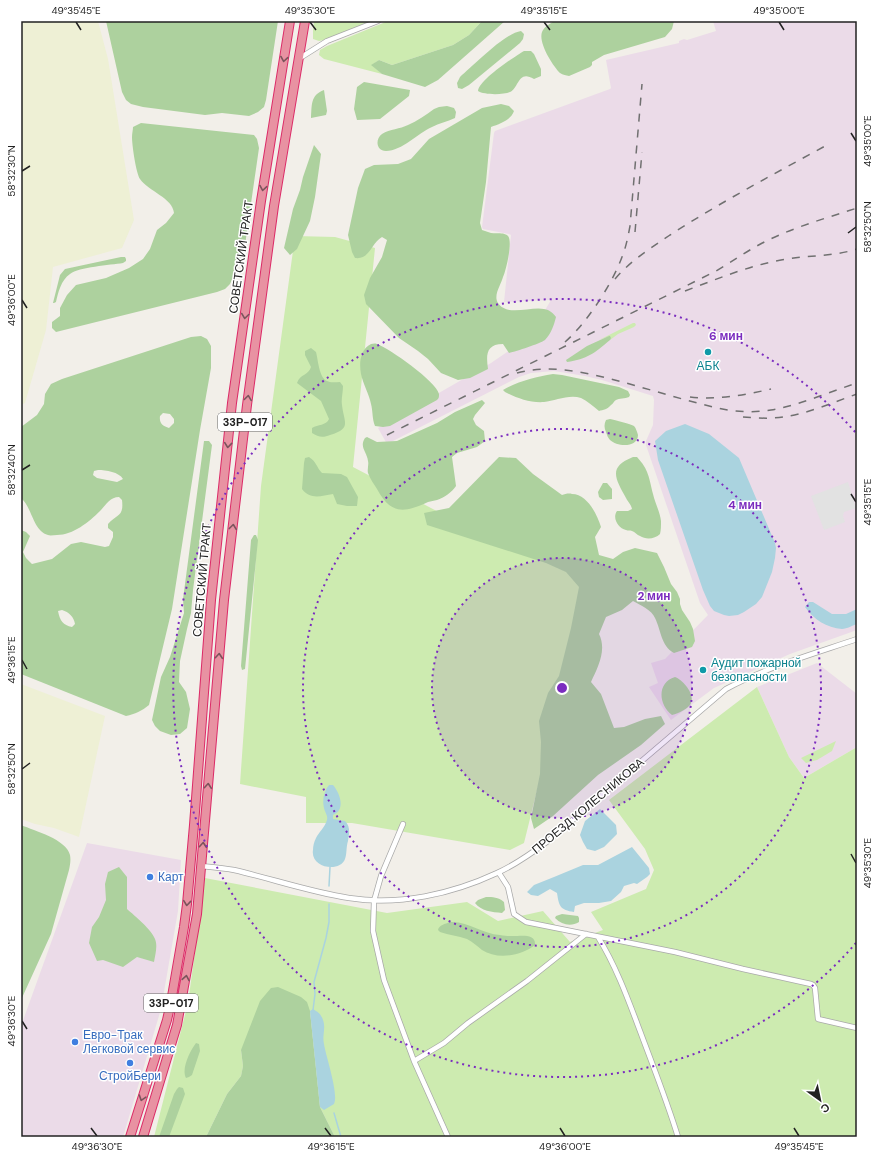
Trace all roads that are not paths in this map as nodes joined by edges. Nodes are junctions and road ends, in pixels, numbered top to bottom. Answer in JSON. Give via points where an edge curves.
{"nodes":[{"id":1,"x":290,"y":21,"type":"edge"},
{"id":2,"x":305,"y":21,"type":"edge"},
{"id":3,"x":378,"y":21,"type":"edge"},
{"id":4,"x":300,"y":58,"type":"junction"},
{"id":5,"x":857,"y":639,"type":"edge"},
{"id":6,"x":403,"y":824,"type":"dead end"},
{"id":7,"x":191,"y":864,"type":"junction"},
{"id":8,"x":201,"y":866,"type":"junction"},
{"id":9,"x":498,"y":873,"type":"junction"},
{"id":10,"x":374,"y":901,"type":"junction"},
{"id":11,"x":586,"y":934,"type":"junction"},
{"id":12,"x":598,"y":937,"type":"junction"},
{"id":13,"x":857,"y":1028,"type":"edge"},
{"id":14,"x":414,"y":1061,"type":"junction"},
{"id":15,"x":130,"y":1137,"type":"edge"},
{"id":16,"x":143,"y":1137,"type":"edge"},
{"id":17,"x":448,"y":1137,"type":"edge"},
{"id":18,"x":678,"y":1137,"type":"edge"}],
"edges":[{"from":1,"to":7,"type":"highway","name":"СОВЕТСКИЙ ТРАКТ","number":"33Р-017","one_way":true,"via":[[232,403],[211,600]]},
{"from":2,"to":4,"type":"highway","name":"СОВЕТСКИЙ ТРАКТ","number":"33Р-017"},
{"from":3,"to":4,"type":"street","via":[[327,41]]},
{"from":8,"to":4,"type":"highway","name":"СОВЕТСКИЙ ТРАКТ","number":"33Р-017","one_way":true,"via":[[224,600],[247,405],[274,206]]},
{"from":5,"to":9,"type":"street","name":"ПРОЕЗД КОЛЕСНИКОВА","via":[[786,663],[726,689],[548,841]]},
{"from":6,"to":10,"type":"street","via":[[381,876]]},
{"from":7,"to":8,"type":"highway"},
{"from":7,"to":15,"type":"highway","name":"СОВЕТСКИЙ ТРАКТ","number":"33Р-017","one_way":true,"via":[[184,927],[171,1002]]},
{"from":8,"to":10,"type":"street","name":"ПРОЕЗД КОЛЕСНИКОВА","via":[[233,870],[327,894]]},
{"from":16,"to":8,"type":"highway","name":"СОВЕТСКИЙ ТРАКТ","number":"33Р-017","one_way":true,"via":[[180,1011],[197,914]]},
{"from":9,"to":10,"type":"street","name":"ПРОЕЗД КОЛЕСНИКОВА","via":[[436,894]]},
{"from":9,"to":11,"type":"street","via":[[508,887],[514,914],[526,922]]},
{"from":10,"to":14,"type":"street","via":[[372,931],[384,980]]},
{"from":11,"to":12,"type":"street"},
{"from":11,"to":14,"type":"street","via":[[444,1043]]},
{"from":12,"to":13,"type":"street","via":[[676,952],[813,985],[816,988],[818,1019]]},
{"from":12,"to":18,"type":"street","via":[[624,987]]},
{"from":14,"to":17,"type":"street"}]}
